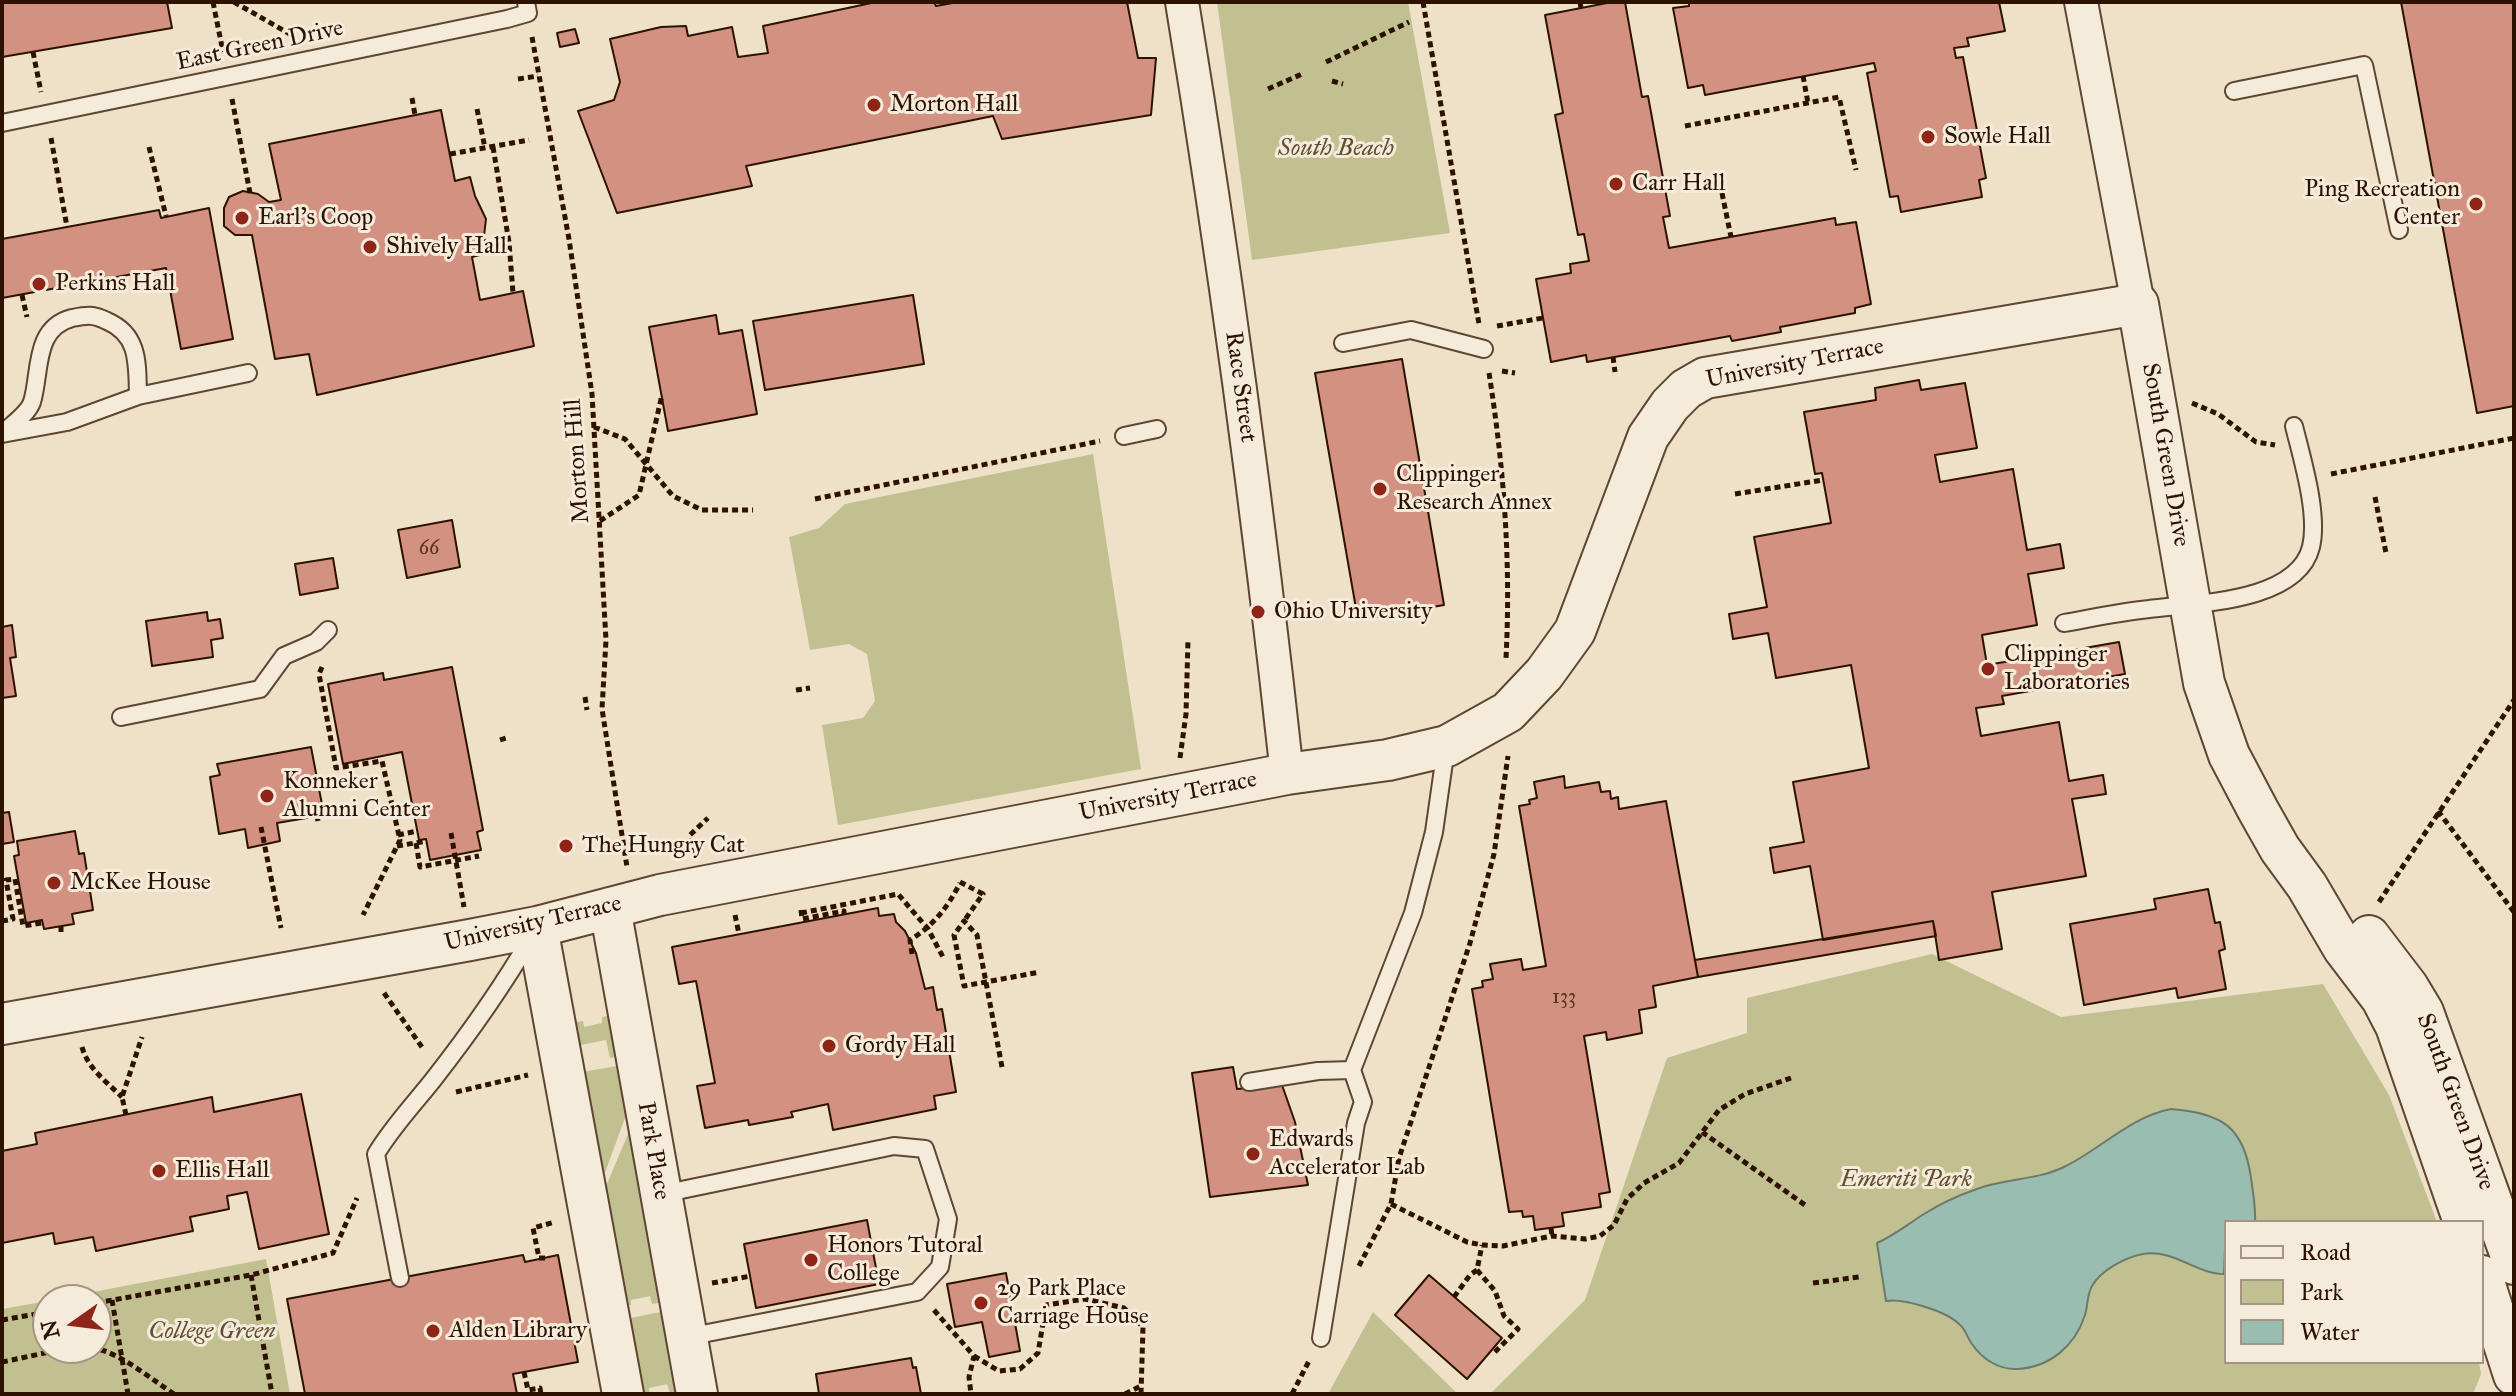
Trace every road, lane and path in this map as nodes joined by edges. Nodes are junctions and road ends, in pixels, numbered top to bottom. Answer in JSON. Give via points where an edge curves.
{"nodes":[{"id":1,"x":213,"y":2,"type":"edge"},
{"id":2,"x":234,"y":2,"type":"edge"},
{"id":3,"x":1182,"y":2,"type":"edge"},
{"id":4,"x":2081,"y":2,"type":"edge"},
{"id":5,"x":527,"y":8,"type":"edge"},
{"id":6,"x":1409,"y":22,"type":"dead end"},
{"id":7,"x":300,"y":40,"type":"dead end"},
{"id":8,"x":534,"y":50,"type":"dead end"},
{"id":9,"x":33,"y":52,"type":"dead end"},
{"id":10,"x":224,"y":57,"type":"dead end"},
{"id":11,"x":1326,"y":62,"type":"dead end"},
{"id":12,"x":1302,"y":74,"type":"dead end"},
{"id":13,"x":538,"y":76,"type":"junction"},
{"id":14,"x":1803,"y":76,"type":"dead end"},
{"id":15,"x":518,"y":79,"type":"dead end"},
{"id":16,"x":1332,"y":81,"type":"dead end"},
{"id":17,"x":1343,"y":84,"type":"dead end"},
{"id":18,"x":1268,"y":89,"type":"dead end"},
{"id":19,"x":2234,"y":91,"type":"dead end"},
{"id":20,"x":41,"y":93,"type":"dead end"},
{"id":21,"x":412,"y":98,"type":"dead end"},
{"id":22,"x":1808,"y":103,"type":"junction"},
{"id":23,"x":232,"y":104,"type":"dead end"},
{"id":24,"x":477,"y":109,"type":"dead end"},
{"id":25,"x":415,"y":115,"type":"dead end"},
{"id":26,"x":2,"y":123,"type":"edge"},
{"id":27,"x":1685,"y":126,"type":"dead end"},
{"id":28,"x":529,"y":140,"type":"dead end"},
{"id":29,"x":53,"y":146,"type":"dead end"},
{"id":30,"x":149,"y":147,"type":"dead end"},
{"id":31,"x":493,"y":147,"type":"junction"},
{"id":32,"x":485,"y":148,"type":"junction"},
{"id":33,"x":450,"y":154,"type":"dead end"},
{"id":34,"x":1856,"y":170,"type":"dead end"},
{"id":35,"x":250,"y":193,"type":"dead end"},
{"id":36,"x":1722,"y":193,"type":"dead end"},
{"id":37,"x":166,"y":216,"type":"dead end"},
{"id":38,"x":67,"y":227,"type":"dead end"},
{"id":39,"x":2399,"y":230,"type":"dead end"},
{"id":40,"x":1731,"y":237,"type":"dead end"},
{"id":41,"x":513,"y":293,"type":"dead end"},
{"id":42,"x":22,"y":295,"type":"dead end"},
{"id":43,"x":2138,"y":304,"type":"junction"},
{"id":44,"x":27,"y":317,"type":"dead end"},
{"id":45,"x":1543,"y":318,"type":"dead end"},
{"id":46,"x":1496,"y":326,"type":"dead end"},
{"id":47,"x":1343,"y":343,"type":"dead end"},
{"id":48,"x":1484,"y":349,"type":"dead end"},
{"id":49,"x":1613,"y":357,"type":"dead end"},
{"id":50,"x":1502,"y":371,"type":"dead end"},
{"id":51,"x":1615,"y":372,"type":"dead end"},
{"id":52,"x":248,"y":373,"type":"dead end"},
{"id":53,"x":1515,"y":373,"type":"dead end"},
{"id":54,"x":662,"y":395,"type":"dead end"},
{"id":55,"x":138,"y":396,"type":"junction"},
{"id":56,"x":2185,"y":400,"type":"dead end"},
{"id":57,"x":2294,"y":426,"type":"dead end"},
{"id":58,"x":594,"y":427,"type":"junction"},
{"id":59,"x":1157,"y":429,"type":"dead end"},
{"id":60,"x":2,"y":434,"type":"edge"},
{"id":61,"x":1124,"y":436,"type":"joint"},
{"id":62,"x":2514,"y":438,"type":"edge"},
{"id":63,"x":2300,"y":449,"type":"junction"},
{"id":64,"x":646,"y":464,"type":"junction"},
{"id":65,"x":2306,"y":479,"type":"junction"},
{"id":66,"x":1823,"y":480,"type":"dead end"},
{"id":67,"x":1735,"y":494,"type":"dead end"},
{"id":68,"x":2375,"y":497,"type":"dead end"},
{"id":69,"x":815,"y":499,"type":"dead end"},
{"id":70,"x":753,"y":510,"type":"dead end"},
{"id":71,"x":600,"y":521,"type":"junction"},
{"id":72,"x":2386,"y":553,"type":"dead end"},
{"id":73,"x":2190,"y":606,"type":"junction"},
{"id":74,"x":2064,"y":623,"type":"dead end"},
{"id":75,"x":328,"y":630,"type":"joint"},
{"id":76,"x":1188,"y":640,"type":"dead end"},
{"id":77,"x":810,"y":688,"type":"dead end"},
{"id":78,"x":796,"y":690,"type":"dead end"},
{"id":79,"x":585,"y":697,"type":"dead end"},
{"id":80,"x":2514,"y":700,"type":"edge"},
{"id":81,"x":587,"y":710,"type":"dead end"},
{"id":82,"x":121,"y":717,"type":"dead end"},
{"id":83,"x":509,"y":737,"type":"dead end"},
{"id":84,"x":500,"y":740,"type":"dead end"},
{"id":85,"x":1447,"y":746,"type":"junction"},
{"id":86,"x":1178,"y":768,"type":"dead end"},
{"id":87,"x":1507,"y":768,"type":"dead end"},
{"id":88,"x":1287,"y":774,"type":"junction"},
{"id":89,"x":2438,"y":811,"type":"junction"},
{"id":90,"x":708,"y":818,"type":"dead end"},
{"id":91,"x":261,"y":827,"type":"dead end"},
{"id":92,"x":417,"y":831,"type":"dead end"},
{"id":93,"x":451,"y":833,"type":"dead end"},
{"id":94,"x":398,"y":835,"type":"junction"},
{"id":95,"x":427,"y":841,"type":"dead end"},
{"id":96,"x":416,"y":843,"type":"junction"},
{"id":97,"x":396,"y":846,"type":"junction"},
{"id":98,"x":428,"y":849,"type":"dead end"},
{"id":99,"x":417,"y":851,"type":"junction"},
{"id":100,"x":692,"y":851,"type":"dead end"},
{"id":101,"x":479,"y":856,"type":"dead end"},
{"id":102,"x":456,"y":861,"type":"junction"},
{"id":103,"x":958,"y":868,"type":"dead end"},
{"id":104,"x":628,"y":872,"type":"dead end"},
{"id":105,"x":960,"y":883,"type":"junction"},
{"id":106,"x":2307,"y":886,"type":"junction"},
{"id":107,"x":462,"y":898,"type":"dead end"},
{"id":108,"x":610,"y":908,"type":"junction"},
{"id":109,"x":2376,"y":908,"type":"dead end"},
{"id":110,"x":2514,"y":912,"type":"edge"},
{"id":111,"x":844,"y":914,"type":"dead end"},
{"id":112,"x":363,"y":915,"type":"dead end"},
{"id":113,"x":2,"y":921,"type":"edge"},
{"id":114,"x":964,"y":921,"type":"junction"},
{"id":115,"x":42,"y":923,"type":"dead end"},
{"id":116,"x":738,"y":924,"type":"dead end"},
{"id":117,"x":537,"y":927,"type":"junction"},
{"id":118,"x":281,"y":928,"type":"dead end"},
{"id":119,"x":928,"y":929,"type":"junction"},
{"id":120,"x":739,"y":934,"type":"dead end"},
{"id":121,"x":912,"y":954,"type":"dead end"},
{"id":122,"x":943,"y":957,"type":"dead end"},
{"id":123,"x":1040,"y":972,"type":"dead end"},
{"id":124,"x":985,"y":983,"type":"junction"},
{"id":125,"x":385,"y":994,"type":"dead end"},
{"id":126,"x":2,"y":1024,"type":"edge"},
{"id":127,"x":144,"y":1033,"type":"dead end"},
{"id":128,"x":85,"y":1057,"type":"dead end"},
{"id":129,"x":429,"y":1058,"type":"dead end"},
{"id":130,"x":1002,"y":1067,"type":"dead end"},
{"id":131,"x":1352,"y":1070,"type":"junction"},
{"id":132,"x":523,"y":1076,"type":"dead end"},
{"id":133,"x":1791,"y":1078,"type":"dead end"},
{"id":134,"x":1249,"y":1082,"type":"dead end"},
{"id":135,"x":453,"y":1093,"type":"dead end"},
{"id":136,"x":122,"y":1097,"type":"junction"},
{"id":137,"x":126,"y":1115,"type":"dead end"},
{"id":138,"x":1702,"y":1132,"type":"junction"},
{"id":139,"x":376,"y":1154,"type":"junction"},
{"id":140,"x":661,"y":1194,"type":"junction"},
{"id":141,"x":1391,"y":1204,"type":"junction"},
{"id":142,"x":1805,"y":1205,"type":"dead end"},
{"id":143,"x":2463,"y":1220,"type":"edge"},
{"id":144,"x":546,"y":1224,"type":"dead end"},
{"id":145,"x":1551,"y":1228,"type":"dead end"},
{"id":146,"x":1552,"y":1236,"type":"junction"},
{"id":147,"x":1482,"y":1245,"type":"junction"},
{"id":148,"x":545,"y":1258,"type":"dead end"},
{"id":149,"x":2514,"y":1264,"type":"edge"},
{"id":150,"x":1357,"y":1270,"type":"dead end"},
{"id":151,"x":1477,"y":1270,"type":"junction"},
{"id":152,"x":251,"y":1275,"type":"junction"},
{"id":153,"x":751,"y":1276,"type":"dead end"},
{"id":154,"x":1859,"y":1277,"type":"dead end"},
{"id":155,"x":400,"y":1278,"type":"dead end"},
{"id":156,"x":2484,"y":1282,"type":"edge"},
{"id":157,"x":715,"y":1283,"type":"dead end"},
{"id":158,"x":1813,"y":1283,"type":"dead end"},
{"id":159,"x":917,"y":1292,"type":"junction"},
{"id":160,"x":1454,"y":1297,"type":"dead end"},
{"id":161,"x":112,"y":1300,"type":"joint"},
{"id":162,"x":32,"y":1315,"type":"edge"},
{"id":163,"x":2,"y":1320,"type":"edge"},
{"id":164,"x":687,"y":1337,"type":"junction"},
{"id":165,"x":1321,"y":1338,"type":"joint"},
{"id":166,"x":1492,"y":1355,"type":"dead end"},
{"id":167,"x":974,"y":1356,"type":"junction"},
{"id":168,"x":120,"y":1360,"type":"junction"},
{"id":169,"x":2,"y":1362,"type":"edge"},
{"id":170,"x":524,"y":1372,"type":"dead end"},
{"id":171,"x":2514,"y":1375,"type":"edge"},
{"id":172,"x":1141,"y":1386,"type":"junction"},
{"id":173,"x":128,"y":1394,"type":"edge"},
{"id":174,"x":174,"y":1394,"type":"edge"},
{"id":175,"x":272,"y":1394,"type":"edge"},
{"id":176,"x":541,"y":1394,"type":"edge"},
{"id":177,"x":623,"y":1394,"type":"edge"},
{"id":178,"x":697,"y":1394,"type":"edge"},
{"id":179,"x":971,"y":1394,"type":"edge"},
{"id":180,"x":1125,"y":1394,"type":"edge"},
{"id":181,"x":1141,"y":1394,"type":"edge"},
{"id":182,"x":1292,"y":1394,"type":"edge"}],
"edges":[{"from":1,"to":10,"type":"path"},
{"from":2,"to":7,"type":"path"},
{"from":3,"to":88,"type":"street","name":"Race Street","via":[[1244,414]]},
{"from":4,"to":43,"type":"street","name":"South Green Drive"},
{"from":5,"to":26,"type":"lane","name":"East Green Drive"},
{"from":6,"to":11,"type":"path"},
{"from":8,"to":13,"type":"path","name":"Morton Hill"},
{"from":9,"to":20,"type":"path"},
{"from":12,"to":18,"type":"path"},
{"from":13,"to":15,"type":"path"},
{"from":13,"to":58,"type":"path","name":"Morton Hill","via":[[571,254]]},
{"from":14,"to":22,"type":"path"},
{"from":16,"to":17,"type":"path"},
{"from":19,"to":39,"type":"lane","via":[[2364,65]]},
{"from":21,"to":25,"type":"path"},
{"from":22,"to":27,"type":"path"},
{"from":22,"to":34,"type":"path","via":[[1839,97]]},
{"from":23,"to":35,"type":"path"},
{"from":24,"to":32,"type":"path"},
{"from":28,"to":31,"type":"path"},
{"from":29,"to":38,"type":"path"},
{"from":30,"to":37,"type":"path"},
{"from":31,"to":32,"type":"path"},
{"from":31,"to":41,"type":"path"},
{"from":32,"to":33,"type":"path"},
{"from":36,"to":40,"type":"path"},
{"from":42,"to":44,"type":"path"},
{"from":43,"to":73,"type":"street","name":"South Green Drive"},
{"from":43,"to":85,"type":"street","name":"University Terrace","via":[[1705,378],[1686,389],[1648,437],[1575,631],[1508,712]]},
{"from":45,"to":46,"type":"path"},
{"from":47,"to":48,"type":"lane","via":[[1411,330]]},
{"from":49,"to":51,"type":"path"},
{"from":50,"to":53,"type":"path"},
{"from":52,"to":55,"type":"lane"},
{"from":54,"to":64,"type":"path"},
{"from":55,"to":60,"type":"lane","via":[[67,422]]},
{"from":55,"to":60,"type":"lane","via":[[132,339],[90,314],[65,320],[48,333],[39,354],[31,406]]},
{"from":56,"to":63,"type":"path","via":[[2218,414],[2256,442]]},
{"from":57,"to":63,"type":"lane"},
{"from":58,"to":64,"type":"path","via":[[625,439]]},
{"from":58,"to":71,"type":"path","name":"Morton Hill"},
{"from":59,"to":61,"type":"lane"},
{"from":61,"to":69,"type":"path"},
{"from":62,"to":65,"type":"path"},
{"from":63,"to":65,"type":"lane"},
{"from":64,"to":70,"type":"path","via":[[673,496],[702,510]]},
{"from":64,"to":71,"type":"path","via":[[639,495]]},
{"from":65,"to":73,"type":"lane","via":[[2314,530],[2301,569],[2262,590]]},
{"from":66,"to":67,"type":"path"},
{"from":68,"to":72,"type":"path"},
{"from":71,"to":104,"type":"path","name":"Morton Hill","via":[[606,640],[602,709]]},
{"from":73,"to":74,"type":"lane"},
{"from":73,"to":106,"type":"street","name":"South Green Drive","via":[[2204,683],[2229,755],[2280,849]]},
{"from":75,"to":82,"type":"lane","via":[[316,642],[284,656],[260,689]]},
{"from":75,"to":94,"type":"path","via":[[319,674],[336,768],[382,758]]},
{"from":76,"to":86,"type":"path"},
{"from":77,"to":78,"type":"path"},
{"from":79,"to":81,"type":"path"},
{"from":80,"to":89,"type":"path"},
{"from":83,"to":84,"type":"path"},
{"from":85,"to":88,"type":"street","name":"University Terrace"},
{"from":85,"to":131,"type":"lane","via":[[1434,832],[1413,913]]},
{"from":87,"to":141,"type":"path","via":[[1494,854],[1399,1158]]},
{"from":88,"to":108,"type":"street","name":"University Terrace"},
{"from":89,"to":109,"type":"path"},
{"from":89,"to":110,"type":"path"},
{"from":90,"to":100,"type":"path","via":[[689,836]]},
{"from":91,"to":118,"type":"path"},
{"from":92,"to":94,"type":"path"},
{"from":93,"to":102,"type":"path"},
{"from":94,"to":97,"type":"path"},
{"from":95,"to":96,"type":"path"},
{"from":96,"to":97,"type":"path"},
{"from":96,"to":99,"type":"path"},
{"from":97,"to":112,"type":"path"},
{"from":98,"to":99,"type":"path"},
{"from":99,"to":102,"type":"path","via":[[420,867]]},
{"from":101,"to":102,"type":"path"},
{"from":102,"to":107,"type":"path"},
{"from":103,"to":105,"type":"path"},
{"from":105,"to":114,"type":"path","via":[[983,894]]},
{"from":105,"to":119,"type":"path"},
{"from":106,"to":143,"type":"street","name":"South Green Drive","via":[[2396,1026]]},
{"from":106,"to":149,"type":"street","name":"South Green Drive","via":[[2361,927],[2423,1012]]},
{"from":108,"to":117,"type":"street","name":"University Terrace"},
{"from":108,"to":140,"type":"street","name":"Park Place"},
{"from":111,"to":119,"type":"path","via":[[802,919],[801,913],[898,894]]},
{"from":113,"to":115,"type":"path","via":[[13,919],[6,880],[15,879],[23,926]]},
{"from":114,"to":124,"type":"path","via":[[977,935]]},
{"from":114,"to":124,"type":"path","via":[[954,935],[964,986]]},
{"from":116,"to":120,"type":"path"},
{"from":117,"to":126,"type":"street","name":"University Terrace"},
{"from":117,"to":139,"type":"lane","via":[[509,977]]},
{"from":117,"to":177,"type":"street"},
{"from":119,"to":121,"type":"path","via":[[910,940]]},
{"from":119,"to":122,"type":"path"},
{"from":123,"to":124,"type":"path"},
{"from":124,"to":130,"type":"path"},
{"from":125,"to":129,"type":"path"},
{"from":127,"to":136,"type":"path"},
{"from":128,"to":136,"type":"path"},
{"from":131,"to":134,"type":"lane"},
{"from":131,"to":165,"type":"lane","via":[[1363,1102]]},
{"from":132,"to":135,"type":"path"},
{"from":133,"to":138,"type":"path","via":[[1745,1094],[1719,1110]]},
{"from":136,"to":137,"type":"path"},
{"from":138,"to":142,"type":"path"},
{"from":138,"to":146,"type":"path","via":[[1679,1163],[1627,1199],[1614,1225],[1600,1236]]},
{"from":139,"to":152,"type":"path","via":[[333,1253]]},
{"from":139,"to":155,"type":"lane"},
{"from":140,"to":159,"type":"lane","via":[[894,1146],[925,1149],[948,1219],[940,1267]]},
{"from":140,"to":164,"type":"street","name":"Park Place"},
{"from":141,"to":147,"type":"path"},
{"from":141,"to":150,"type":"path"},
{"from":144,"to":148,"type":"path","via":[[533,1228],[539,1258]]},
{"from":145,"to":146,"type":"path"},
{"from":146,"to":147,"type":"path"},
{"from":147,"to":151,"type":"path"},
{"from":151,"to":160,"type":"path"},
{"from":151,"to":166,"type":"path","via":[[1495,1291],[1504,1316],[1518,1329]]},
{"from":152,"to":161,"type":"path"},
{"from":152,"to":175,"type":"path"},
{"from":153,"to":157,"type":"path"},
{"from":154,"to":158,"type":"path"},
{"from":156,"to":171,"type":"street"},
{"from":159,"to":164,"type":"lane"},
{"from":159,"to":167,"type":"path"},
{"from":161,"to":168,"type":"path"},
{"from":162,"to":163,"type":"path"},
{"from":164,"to":178,"type":"street","name":"Park Place"},
{"from":165,"to":182,"type":"path"},
{"from":167,"to":172,"type":"path","via":[[999,1371],[1020,1369],[1038,1353],[1046,1305],[1085,1299],[1124,1308],[1143,1327]]},
{"from":167,"to":179,"type":"path"},
{"from":168,"to":169,"type":"path","via":[[88,1349]]},
{"from":168,"to":173,"type":"path"},
{"from":168,"to":174,"type":"path"},
{"from":170,"to":176,"type":"path","via":[[528,1390],[540,1388]]},
{"from":172,"to":180,"type":"path"},
{"from":172,"to":181,"type":"path"}]}
